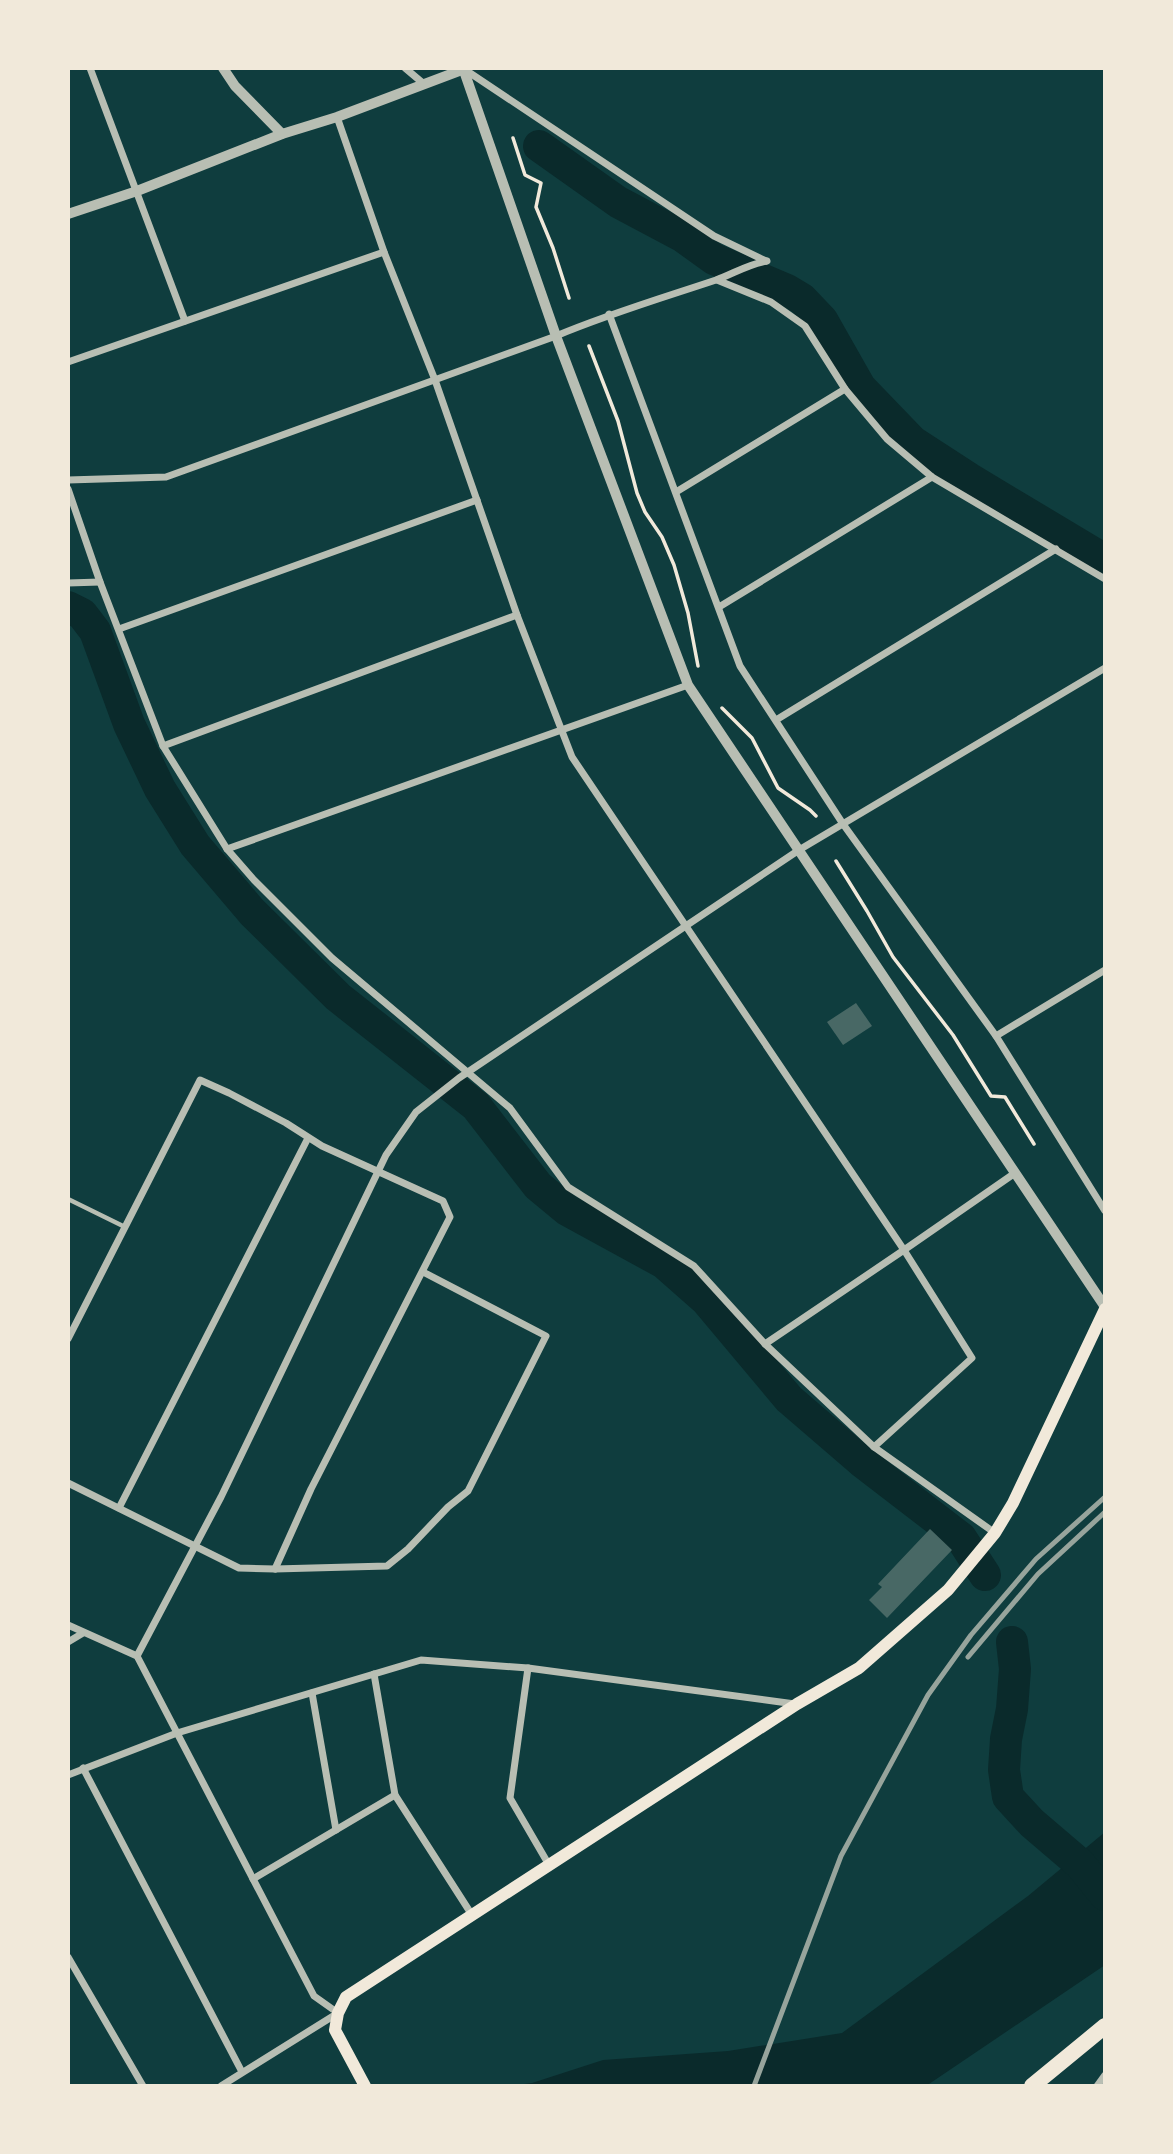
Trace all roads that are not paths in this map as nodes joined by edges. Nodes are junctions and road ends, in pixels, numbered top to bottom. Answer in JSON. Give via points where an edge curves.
{"nodes":[{"id":1,"x":90,"y":68,"type":"edge"},
{"id":2,"x":223,"y":68,"type":"edge"},
{"id":3,"x":405,"y":68,"type":"edge"},
{"id":4,"x":465,"y":69,"type":"edge"},
{"id":5,"x":424,"y":84,"type":"junction"},
{"id":6,"x":337,"y":117,"type":"junction"},
{"id":7,"x":282,"y":134,"type":"junction"},
{"id":8,"x":137,"y":191,"type":"junction"},
{"id":9,"x":68,"y":214,"type":"edge"},
{"id":10,"x":384,"y":252,"type":"junction"},
{"id":11,"x":716,"y":279,"type":"junction"},
{"id":12,"x":609,"y":314,"type":"junction"},
{"id":13,"x":185,"y":321,"type":"junction"},
{"id":14,"x":556,"y":336,"type":"junction"},
{"id":15,"x":68,"y":362,"type":"edge"},
{"id":16,"x":435,"y":380,"type":"junction"},
{"id":17,"x":845,"y":389,"type":"junction"},
{"id":18,"x":933,"y":477,"type":"junction"},
{"id":19,"x":68,"y":480,"type":"edge"},
{"id":20,"x":68,"y":489,"type":"edge"},
{"id":21,"x":676,"y":492,"type":"junction"},
{"id":22,"x":477,"y":500,"type":"junction"},
{"id":23,"x":1056,"y":549,"type":"junction"},
{"id":24,"x":1105,"y":579,"type":"edge"},
{"id":25,"x":100,"y":582,"type":"junction"},
{"id":26,"x":68,"y":583,"type":"edge"},
{"id":27,"x":719,"y":607,"type":"junction"},
{"id":28,"x":517,"y":615,"type":"junction"},
{"id":29,"x":119,"y":629,"type":"junction"},
{"id":30,"x":1105,"y":668,"type":"edge"},
{"id":31,"x":688,"y":685,"type":"junction"},
{"id":32,"x":776,"y":720,"type":"junction"},
{"id":33,"x":561,"y":729,"type":"junction"},
{"id":34,"x":163,"y":746,"type":"junction"},
{"id":35,"x":843,"y":824,"type":"junction"},
{"id":36,"x":227,"y":849,"type":"junction"},
{"id":37,"x":799,"y":850,"type":"junction"},
{"id":38,"x":687,"y":927,"type":"junction"},
{"id":39,"x":1105,"y":970,"type":"edge"},
{"id":40,"x":996,"y":1035,"type":"junction"},
{"id":41,"x":467,"y":1073,"type":"junction"},
{"id":42,"x":308,"y":1138,"type":"junction"},
{"id":43,"x":1015,"y":1172,"type":"junction"},
{"id":44,"x":68,"y":1199,"type":"edge"},
{"id":45,"x":1105,"y":1211,"type":"edge"},
{"id":46,"x":125,"y":1227,"type":"junction"},
{"id":47,"x":904,"y":1250,"type":"junction"},
{"id":48,"x":423,"y":1272,"type":"junction"},
{"id":49,"x":1105,"y":1308,"type":"edge"},
{"id":50,"x":68,"y":1339,"type":"edge"},
{"id":51,"x":765,"y":1344,"type":"junction"},
{"id":52,"x":874,"y":1447,"type":"junction"},
{"id":53,"x":68,"y":1483,"type":"edge"},
{"id":54,"x":119,"y":1508,"type":"junction"},
{"id":55,"x":995,"y":1533,"type":"junction"},
{"id":56,"x":196,"y":1546,"type":"junction"},
{"id":57,"x":275,"y":1569,"type":"junction"},
{"id":58,"x":68,"y":1626,"type":"edge"},
{"id":59,"x":83,"y":1633,"type":"junction"},
{"id":60,"x":68,"y":1642,"type":"edge"},
{"id":61,"x":137,"y":1656,"type":"junction"},
{"id":62,"x":528,"y":1668,"type":"junction"},
{"id":63,"x":373,"y":1674,"type":"junction"},
{"id":64,"x":312,"y":1692,"type":"junction"},
{"id":65,"x":797,"y":1704,"type":"junction"},
{"id":66,"x":177,"y":1733,"type":"junction"},
{"id":67,"x":83,"y":1768,"type":"junction"},
{"id":68,"x":68,"y":1775,"type":"edge"},
{"id":69,"x":395,"y":1796,"type":"junction"},
{"id":70,"x":336,"y":1830,"type":"junction"},
{"id":71,"x":549,"y":1865,"type":"junction"},
{"id":72,"x":253,"y":1879,"type":"junction"},
{"id":73,"x":472,"y":1915,"type":"junction"},
{"id":74,"x":68,"y":1957,"type":"edge"},
{"id":75,"x":338,"y":2013,"type":"junction"},
{"id":76,"x":1105,"y":2026,"type":"edge"},
{"id":77,"x":242,"y":2073,"type":"junction"},
{"id":78,"x":1105,"y":2075,"type":"edge"},
{"id":79,"x":143,"y":2086,"type":"edge"},
{"id":80,"x":221,"y":2086,"type":"edge"},
{"id":81,"x":365,"y":2086,"type":"edge"},
{"id":82,"x":1032,"y":2086,"type":"edge"},
{"id":83,"x":1097,"y":2086,"type":"edge"}],
"edges":[{"from":1,"to":8,"type":"street"},
{"from":2,"to":7,"type":"street"},
{"from":3,"to":5,"type":"street"},
{"from":4,"to":5,"type":"street"},
{"from":4,"to":11,"type":"street","via":[[714,236],[766,261]]},
{"from":4,"to":14,"type":"street"},
{"from":5,"to":6,"type":"street"},
{"from":6,"to":7,"type":"street"},
{"from":6,"to":10,"type":"street"},
{"from":7,"to":8,"type":"street"},
{"from":8,"to":9,"type":"street"},
{"from":8,"to":13,"type":"street"},
{"from":10,"to":13,"type":"street"},
{"from":10,"to":16,"type":"street"},
{"from":11,"to":12,"type":"street"},
{"from":11,"to":17,"type":"street","via":[[771,302],[806,326]]},
{"from":12,"to":14,"type":"street"},
{"from":12,"to":21,"type":"street"},
{"from":13,"to":15,"type":"street"},
{"from":14,"to":16,"type":"street"},
{"from":14,"to":31,"type":"street"},
{"from":16,"to":19,"type":"street","via":[[166,477]]},
{"from":16,"to":22,"type":"street"},
{"from":17,"to":18,"type":"street","via":[[887,439]]},
{"from":17,"to":21,"type":"street"},
{"from":18,"to":23,"type":"street"},
{"from":18,"to":27,"type":"street"},
{"from":20,"to":25,"type":"street"},
{"from":21,"to":27,"type":"street"},
{"from":22,"to":28,"type":"street"},
{"from":22,"to":29,"type":"street"},
{"from":23,"to":24,"type":"street"},
{"from":23,"to":32,"type":"street"},
{"from":25,"to":26,"type":"street"},
{"from":25,"to":29,"type":"street"},
{"from":27,"to":32,"type":"street","via":[[740,666]]},
{"from":28,"to":33,"type":"street"},
{"from":28,"to":34,"type":"street"},
{"from":29,"to":34,"type":"street"},
{"from":30,"to":35,"type":"street"},
{"from":31,"to":33,"type":"street"},
{"from":31,"to":37,"type":"street"},
{"from":32,"to":35,"type":"street"},
{"from":33,"to":36,"type":"street"},
{"from":33,"to":38,"type":"street","via":[[572,757]]},
{"from":34,"to":36,"type":"street"},
{"from":35,"to":37,"type":"street"},
{"from":35,"to":40,"type":"street"},
{"from":36,"to":41,"type":"street","via":[[332,958]]},
{"from":37,"to":38,"type":"street"},
{"from":37,"to":43,"type":"street"},
{"from":38,"to":41,"type":"street"},
{"from":38,"to":47,"type":"street"},
{"from":39,"to":40,"type":"street"},
{"from":40,"to":45,"type":"street"},
{"from":41,"to":51,"type":"street","via":[[510,1108],[568,1187],[694,1266]]},
{"from":41,"to":56,"type":"street","via":[[416,1112],[386,1155]]},
{"from":42,"to":46,"type":"street","via":[[286,1122],[200,1080]]},
{"from":42,"to":48,"type":"street","via":[[443,1201],[450,1217]]},
{"from":42,"to":54,"type":"street"},
{"from":43,"to":47,"type":"street"},
{"from":43,"to":49,"type":"street"},
{"from":44,"to":46,"type":"lane"},
{"from":46,"to":50,"type":"street"},
{"from":47,"to":51,"type":"street"},
{"from":47,"to":52,"type":"street","via":[[972,1358]]},
{"from":48,"to":57,"type":"street"},
{"from":48,"to":57,"type":"street","via":[[546,1336],[468,1491],[408,1549],[387,1566]]},
{"from":49,"to":55,"type":"main road"},
{"from":51,"to":52,"type":"street"},
{"from":52,"to":55,"type":"street"},
{"from":53,"to":54,"type":"street"},
{"from":54,"to":56,"type":"street"},
{"from":55,"to":65,"type":"main road","via":[[948,1590],[859,1668]]},
{"from":56,"to":57,"type":"street","via":[[239,1568]]},
{"from":56,"to":61,"type":"street"},
{"from":58,"to":59,"type":"street"},
{"from":59,"to":60,"type":"street"},
{"from":59,"to":61,"type":"street"},
{"from":61,"to":66,"type":"street"},
{"from":62,"to":63,"type":"street","via":[[421,1660]]},
{"from":62,"to":65,"type":"street"},
{"from":62,"to":71,"type":"street","via":[[510,1798]]},
{"from":63,"to":64,"type":"street"},
{"from":63,"to":69,"type":"street"},
{"from":64,"to":66,"type":"street"},
{"from":64,"to":70,"type":"street"},
{"from":65,"to":71,"type":"main road"},
{"from":66,"to":67,"type":"street"},
{"from":66,"to":72,"type":"street"},
{"from":67,"to":68,"type":"street"},
{"from":67,"to":77,"type":"street"},
{"from":69,"to":70,"type":"street"},
{"from":69,"to":73,"type":"street"},
{"from":70,"to":72,"type":"street"},
{"from":71,"to":73,"type":"main road"},
{"from":72,"to":75,"type":"street","via":[[314,1996]]},
{"from":73,"to":75,"type":"main road","via":[[346,1997]]},
{"from":74,"to":79,"type":"street"},
{"from":75,"to":77,"type":"street"},
{"from":75,"to":81,"type":"main road","via":[[335,2030]]},
{"from":76,"to":82,"type":"highway"},
{"from":77,"to":80,"type":"street"},
{"from":78,"to":83,"type":"street"}]}
